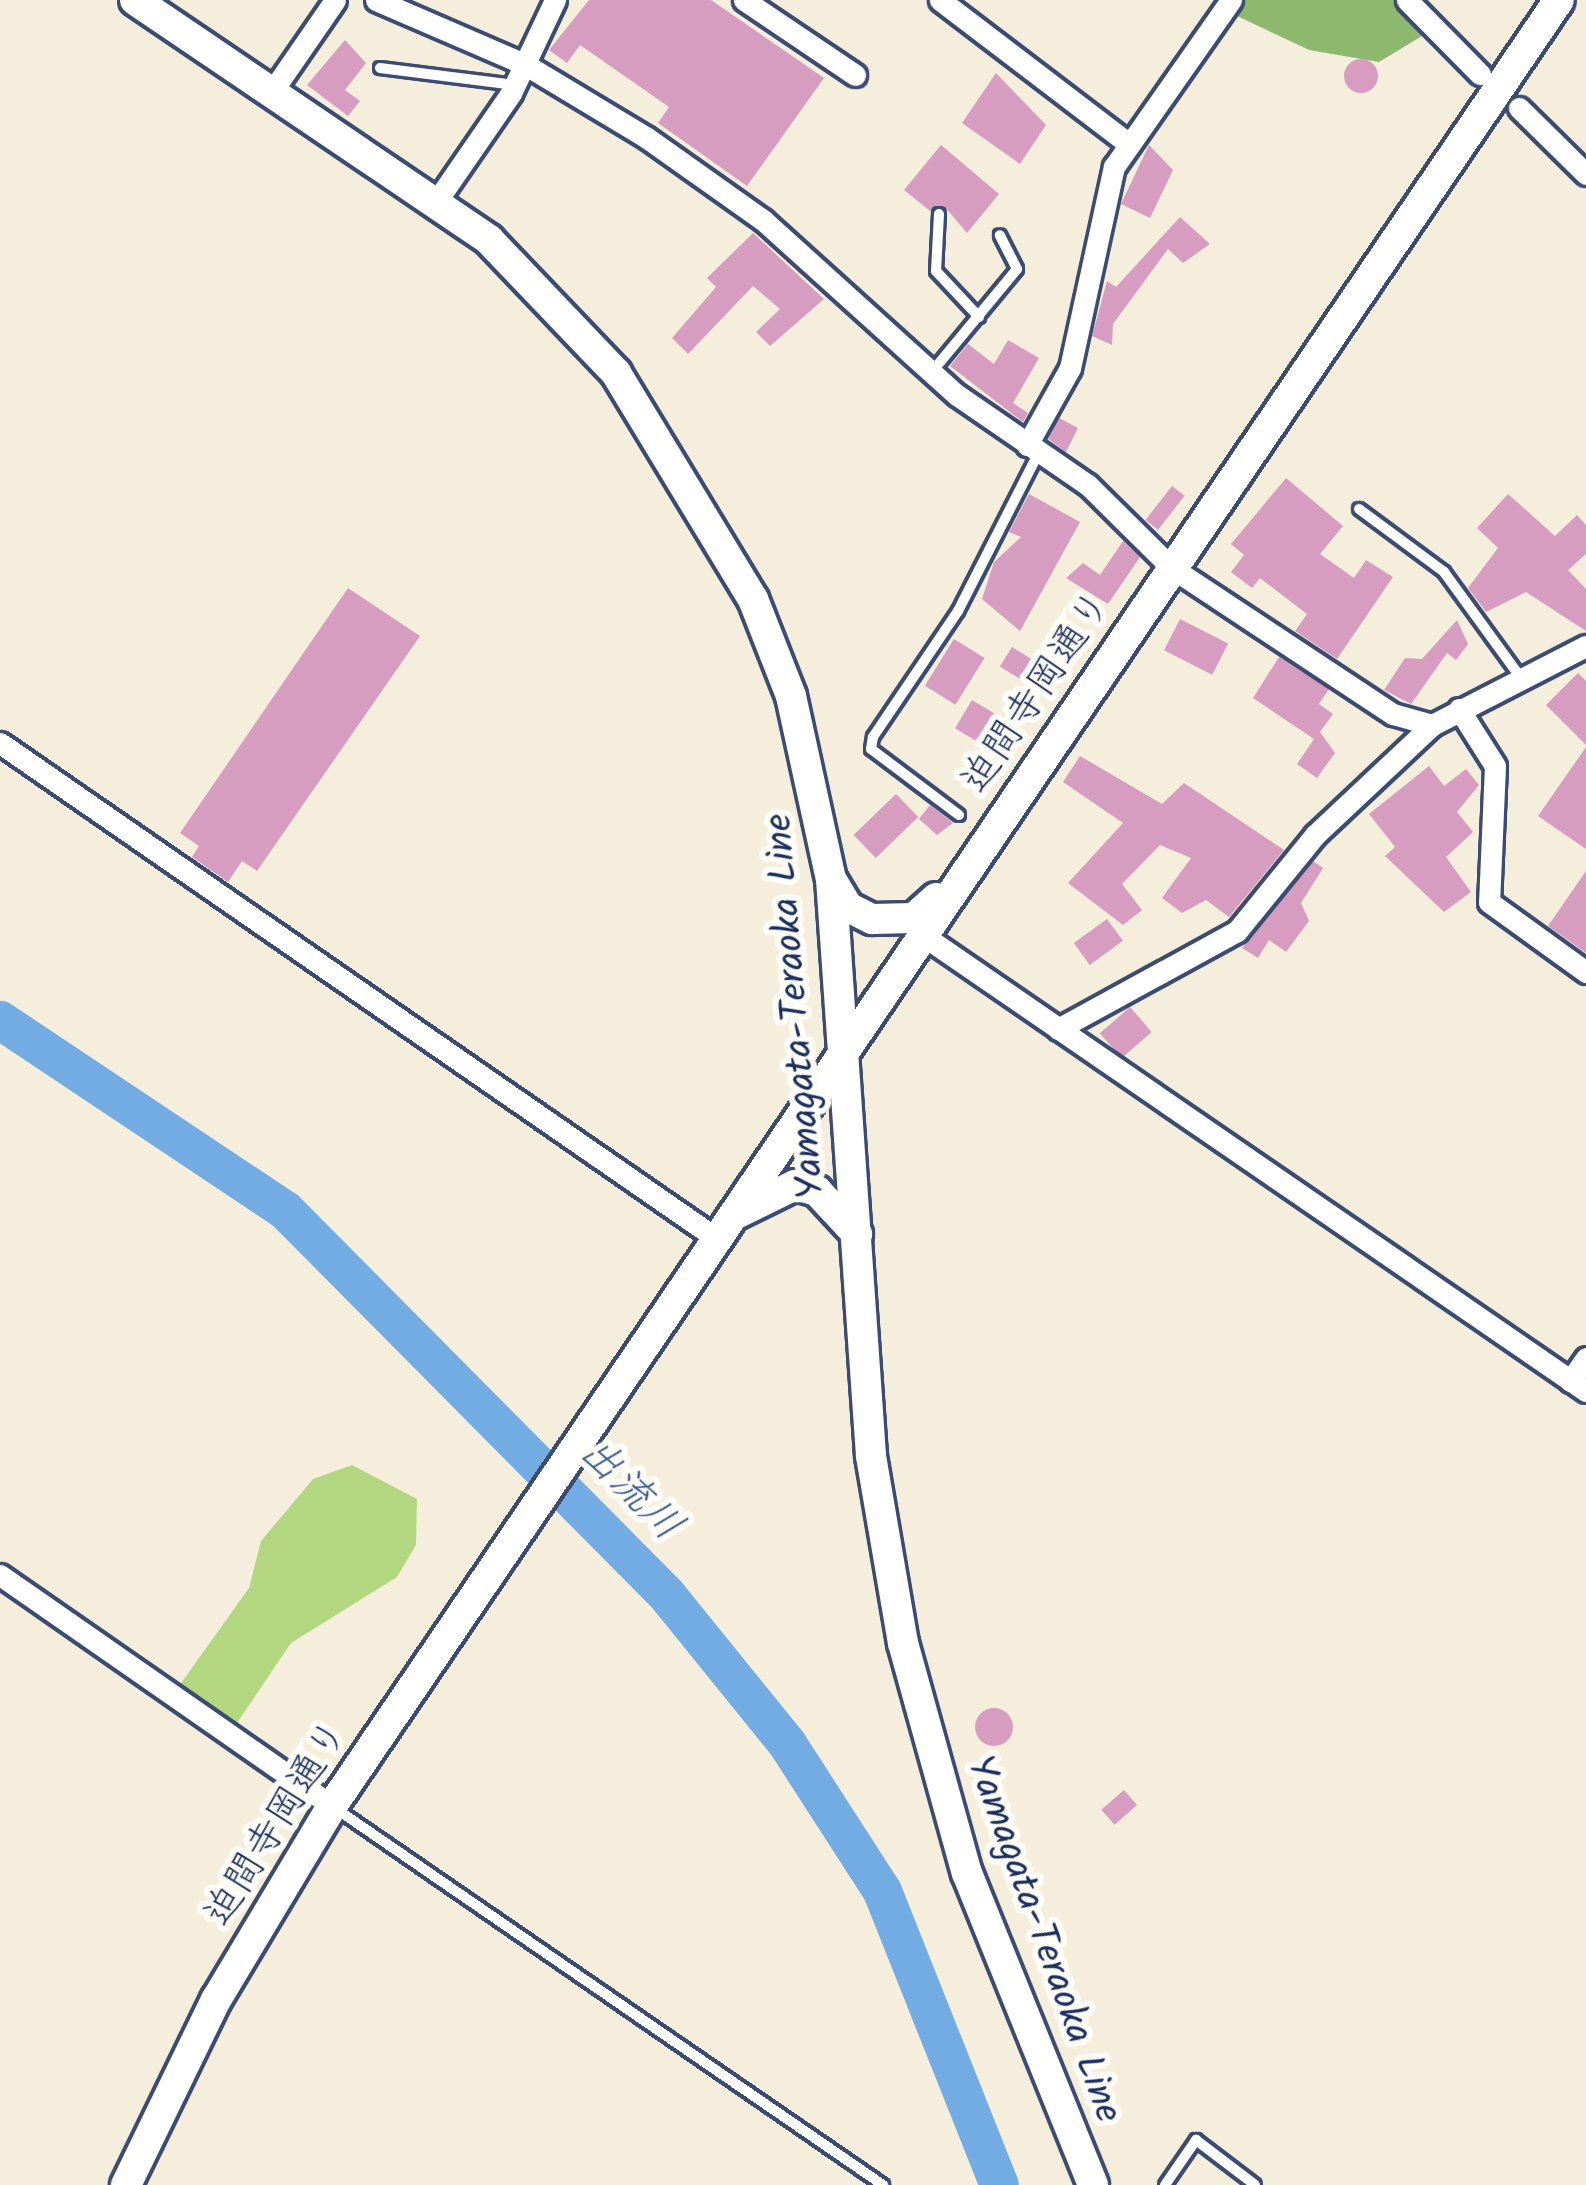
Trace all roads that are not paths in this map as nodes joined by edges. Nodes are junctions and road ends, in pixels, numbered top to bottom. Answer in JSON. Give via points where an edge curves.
{"nodes":[{"id":1,"x":135,"y":0,"type":"edge"},
{"id":2,"x":335,"y":0,"type":"edge"},
{"id":3,"x":376,"y":0,"type":"edge"},
{"id":4,"x":555,"y":0,"type":"edge"},
{"id":5,"x":744,"y":0,"type":"edge"},
{"id":6,"x":940,"y":0,"type":"edge"},
{"id":7,"x":1232,"y":0,"type":"edge"},
{"id":8,"x":1407,"y":0,"type":"edge"},
{"id":9,"x":1558,"y":0,"type":"edge"},
{"id":10,"x":380,"y":68,"type":"dead end"},
{"id":11,"x":1480,"y":74,"type":"dead end"},
{"id":12,"x":521,"y":75,"type":"junction"},
{"id":13,"x":854,"y":75,"type":"dead end"},
{"id":14,"x":273,"y":90,"type":"junction"},
{"id":15,"x":1519,"y":108,"type":"dead end"},
{"id":16,"x":1129,"y":144,"type":"junction"},
{"id":17,"x":1586,"y":174,"type":"edge"},
{"id":18,"x":438,"y":199,"type":"junction"},
{"id":19,"x":939,"y":214,"type":"dead end"},
{"id":20,"x":1000,"y":235,"type":"dead end"},
{"id":21,"x":979,"y":316,"type":"junction"},
{"id":22,"x":931,"y":374,"type":"junction"},
{"id":23,"x":1033,"y":448,"type":"junction"},
{"id":24,"x":1359,"y":509,"type":"dead end"},
{"id":25,"x":1172,"y":568,"type":"junction"},
{"id":26,"x":1586,"y":646,"type":"edge"},
{"id":27,"x":1521,"y":678,"type":"junction"},
{"id":28,"x":1459,"y":710,"type":"junction"},
{"id":29,"x":1432,"y":725,"type":"junction"},
{"id":30,"x":0,"y":743,"type":"edge"},
{"id":31,"x":959,"y":815,"type":"dead end"},
{"id":32,"x":959,"y":878,"type":"junction"},
{"id":33,"x":831,"y":879,"type":"junction"},
{"id":34,"x":921,"y":934,"type":"junction"},
{"id":35,"x":1586,"y":972,"type":"edge"},
{"id":36,"x":1058,"y":1029,"type":"junction"},
{"id":37,"x":846,"y":1046,"type":"junction"},
{"id":38,"x":722,"y":1228,"type":"junction"},
{"id":39,"x":857,"y":1234,"type":"junction"},
{"id":40,"x":1586,"y":1358,"type":"edge"},
{"id":41,"x":1578,"y":1386,"type":"edge"},
{"id":42,"x":0,"y":1575,"type":"edge"},
{"id":43,"x":332,"y":1806,"type":"junction"},
{"id":44,"x":126,"y":2185,"type":"edge"},
{"id":45,"x":884,"y":2185,"type":"edge"},
{"id":46,"x":1093,"y":2185,"type":"edge"},
{"id":47,"x":1165,"y":2185,"type":"edge"},
{"id":48,"x":1255,"y":2185,"type":"edge"}],
"edges":[{"from":1,"to":14,"type":"main road","name":"Yamagata-Teraoka Line"},
{"from":2,"to":14,"type":"street"},
{"from":3,"to":12,"type":"street"},
{"from":4,"to":12,"type":"street"},
{"from":5,"to":13,"type":"street"},
{"from":6,"to":16,"type":"street"},
{"from":7,"to":16,"type":"street"},
{"from":8,"to":11,"type":"street"},
{"from":9,"to":25,"type":"main road","name":"迫間寺岡通り"},
{"from":10,"to":12,"type":"lane"},
{"from":12,"to":18,"type":"street"},
{"from":12,"to":22,"type":"street","via":[[764,220]]},
{"from":14,"to":18,"type":"main road","name":"Yamagata-Teraoka Line"},
{"from":15,"to":17,"type":"street"},
{"from":16,"to":23,"type":"street","via":[[1098,218],[1070,368]]},
{"from":18,"to":33,"type":"main road","name":"Yamagata-Teraoka Line","via":[[616,373],[720,530],[791,696]]},
{"from":19,"to":21,"type":"lane","via":[[936,271]]},
{"from":20,"to":21,"type":"lane","via":[[1016,269]]},
{"from":21,"to":22,"type":"lane"},
{"from":22,"to":23,"type":"street"},
{"from":23,"to":25,"type":"street"},
{"from":23,"to":31,"type":"lane","via":[[958,611],[873,737],[871,749]]},
{"from":24,"to":27,"type":"lane","via":[[1444,572]]},
{"from":25,"to":29,"type":"street","via":[[1393,714]]},
{"from":25,"to":32,"type":"main road","name":"迫間寺岡通り"},
{"from":26,"to":27,"type":"street"},
{"from":27,"to":28,"type":"street"},
{"from":28,"to":29,"type":"street"},
{"from":28,"to":35,"type":"street","via":[[1495,766],[1489,902]]},
{"from":29,"to":36,"type":"street","via":[[1316,835],[1237,931]]},
{"from":30,"to":38,"type":"street"},
{"from":32,"to":33,"type":"main road","via":[[892,922],[848,907]]},
{"from":32,"to":34,"type":"main road","name":"迫間寺岡通り"},
{"from":33,"to":37,"type":"main road","name":"Yamagata-Teraoka Line"},
{"from":34,"to":36,"type":"street"},
{"from":34,"to":37,"type":"main road","name":"迫間寺岡通り"},
{"from":36,"to":41,"type":"street"},
{"from":37,"to":38,"type":"main road","name":"迫間寺岡通り"},
{"from":37,"to":39,"type":"main road","name":"Yamagata-Teraoka Line"},
{"from":38,"to":39,"type":"main road","via":[[795,1185],[817,1191]]},
{"from":38,"to":43,"type":"main road","name":"迫間寺岡通り"},
{"from":39,"to":46,"type":"main road","name":"Yamagata-Teraoka Line","via":[[871,1456],[908,1663],[967,1873]]},
{"from":40,"to":41,"type":"street"},
{"from":42,"to":43,"type":"street"},
{"from":43,"to":44,"type":"main road","name":"迫間寺岡通り","via":[[216,2000]]},
{"from":43,"to":45,"type":"lane"},
{"from":47,"to":48,"type":"lane","via":[[1196,2140]]}]}
